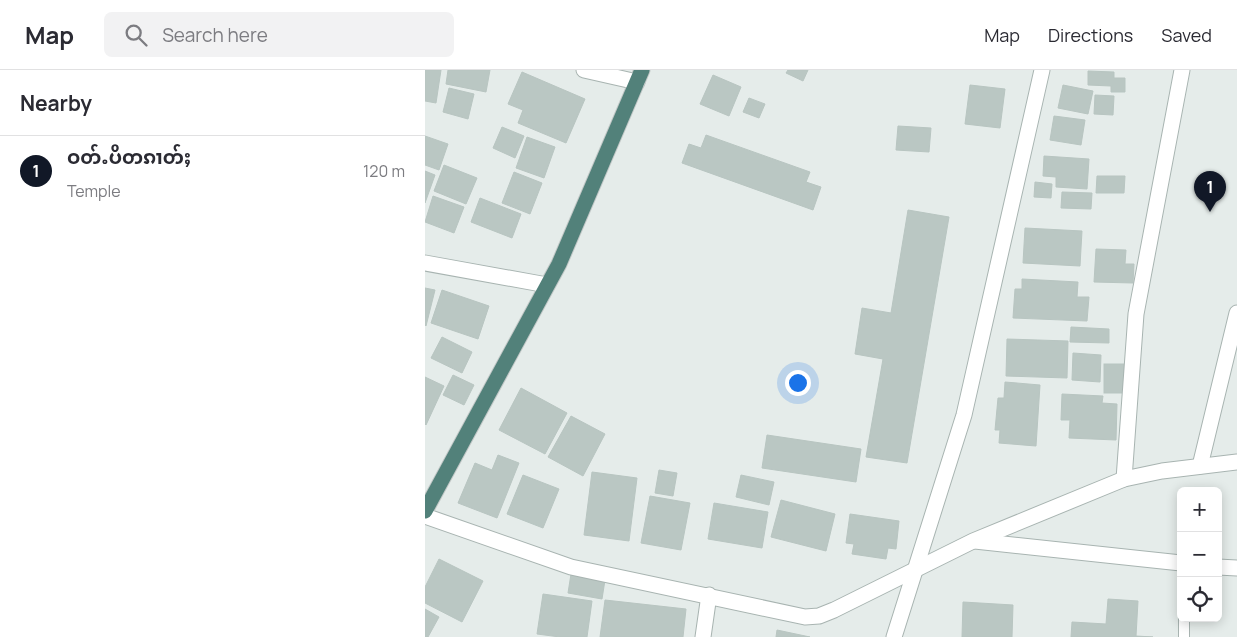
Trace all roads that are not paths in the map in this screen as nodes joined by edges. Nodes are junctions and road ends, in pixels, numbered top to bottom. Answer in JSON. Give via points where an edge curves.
{"nodes":[{"id":1,"x":584,"y":70,"type":"edge"},
{"id":2,"x":1042,"y":70,"type":"edge"},
{"id":3,"x":1182,"y":70,"type":"edge"},
{"id":4,"x":639,"y":76,"type":"edge"},
{"id":5,"x":425,"y":263,"type":"edge"},
{"id":6,"x":547,"y":285,"type":"junction"},
{"id":7,"x":1237,"y":313,"type":"edge"},
{"id":8,"x":1237,"y":462,"type":"edge"},
{"id":9,"x":1200,"y":466,"type":"junction"},
{"id":10,"x":1124,"y":479,"type":"junction"},
{"id":11,"x":425,"y":511,"type":"edge"},
{"id":12,"x":425,"y":516,"type":"edge"},
{"id":13,"x":973,"y":541,"type":"junction"},
{"id":14,"x":1177,"y":563,"type":"edge"},
{"id":15,"x":1222,"y":566,"type":"edge"},
{"id":16,"x":1237,"y":568,"type":"edge"},
{"id":17,"x":915,"y":570,"type":"junction"},
{"id":18,"x":709,"y":595,"type":"junction"},
{"id":19,"x":1184,"y":622,"type":"edge"},
{"id":20,"x":703,"y":637,"type":"edge"},
{"id":21,"x":894,"y":637,"type":"edge"},
{"id":22,"x":1184,"y":637,"type":"edge"}],
"edges":[{"from":1,"to":4,"type":"street"},
{"from":2,"to":17,"type":"street","via":[[964,415]]},
{"from":3,"to":10,"type":"street","via":[[1136,314]]},
{"from":4,"to":6,"type":"highway","via":[[559,264]]},
{"from":5,"to":6,"type":"street"},
{"from":6,"to":11,"type":"highway"},
{"from":7,"to":9,"type":"street"},
{"from":8,"to":9,"type":"street"},
{"from":9,"to":10,"type":"street"},
{"from":10,"to":13,"type":"street"},
{"from":12,"to":18,"type":"street","via":[[571,567]]},
{"from":13,"to":14,"type":"street"},
{"from":13,"to":17,"type":"street"},
{"from":15,"to":16,"type":"street"},
{"from":17,"to":18,"type":"street","via":[[819,616],[805,617]]},
{"from":17,"to":21,"type":"street"},
{"from":18,"to":20,"type":"street"},
{"from":19,"to":22,"type":"lane"}]}
